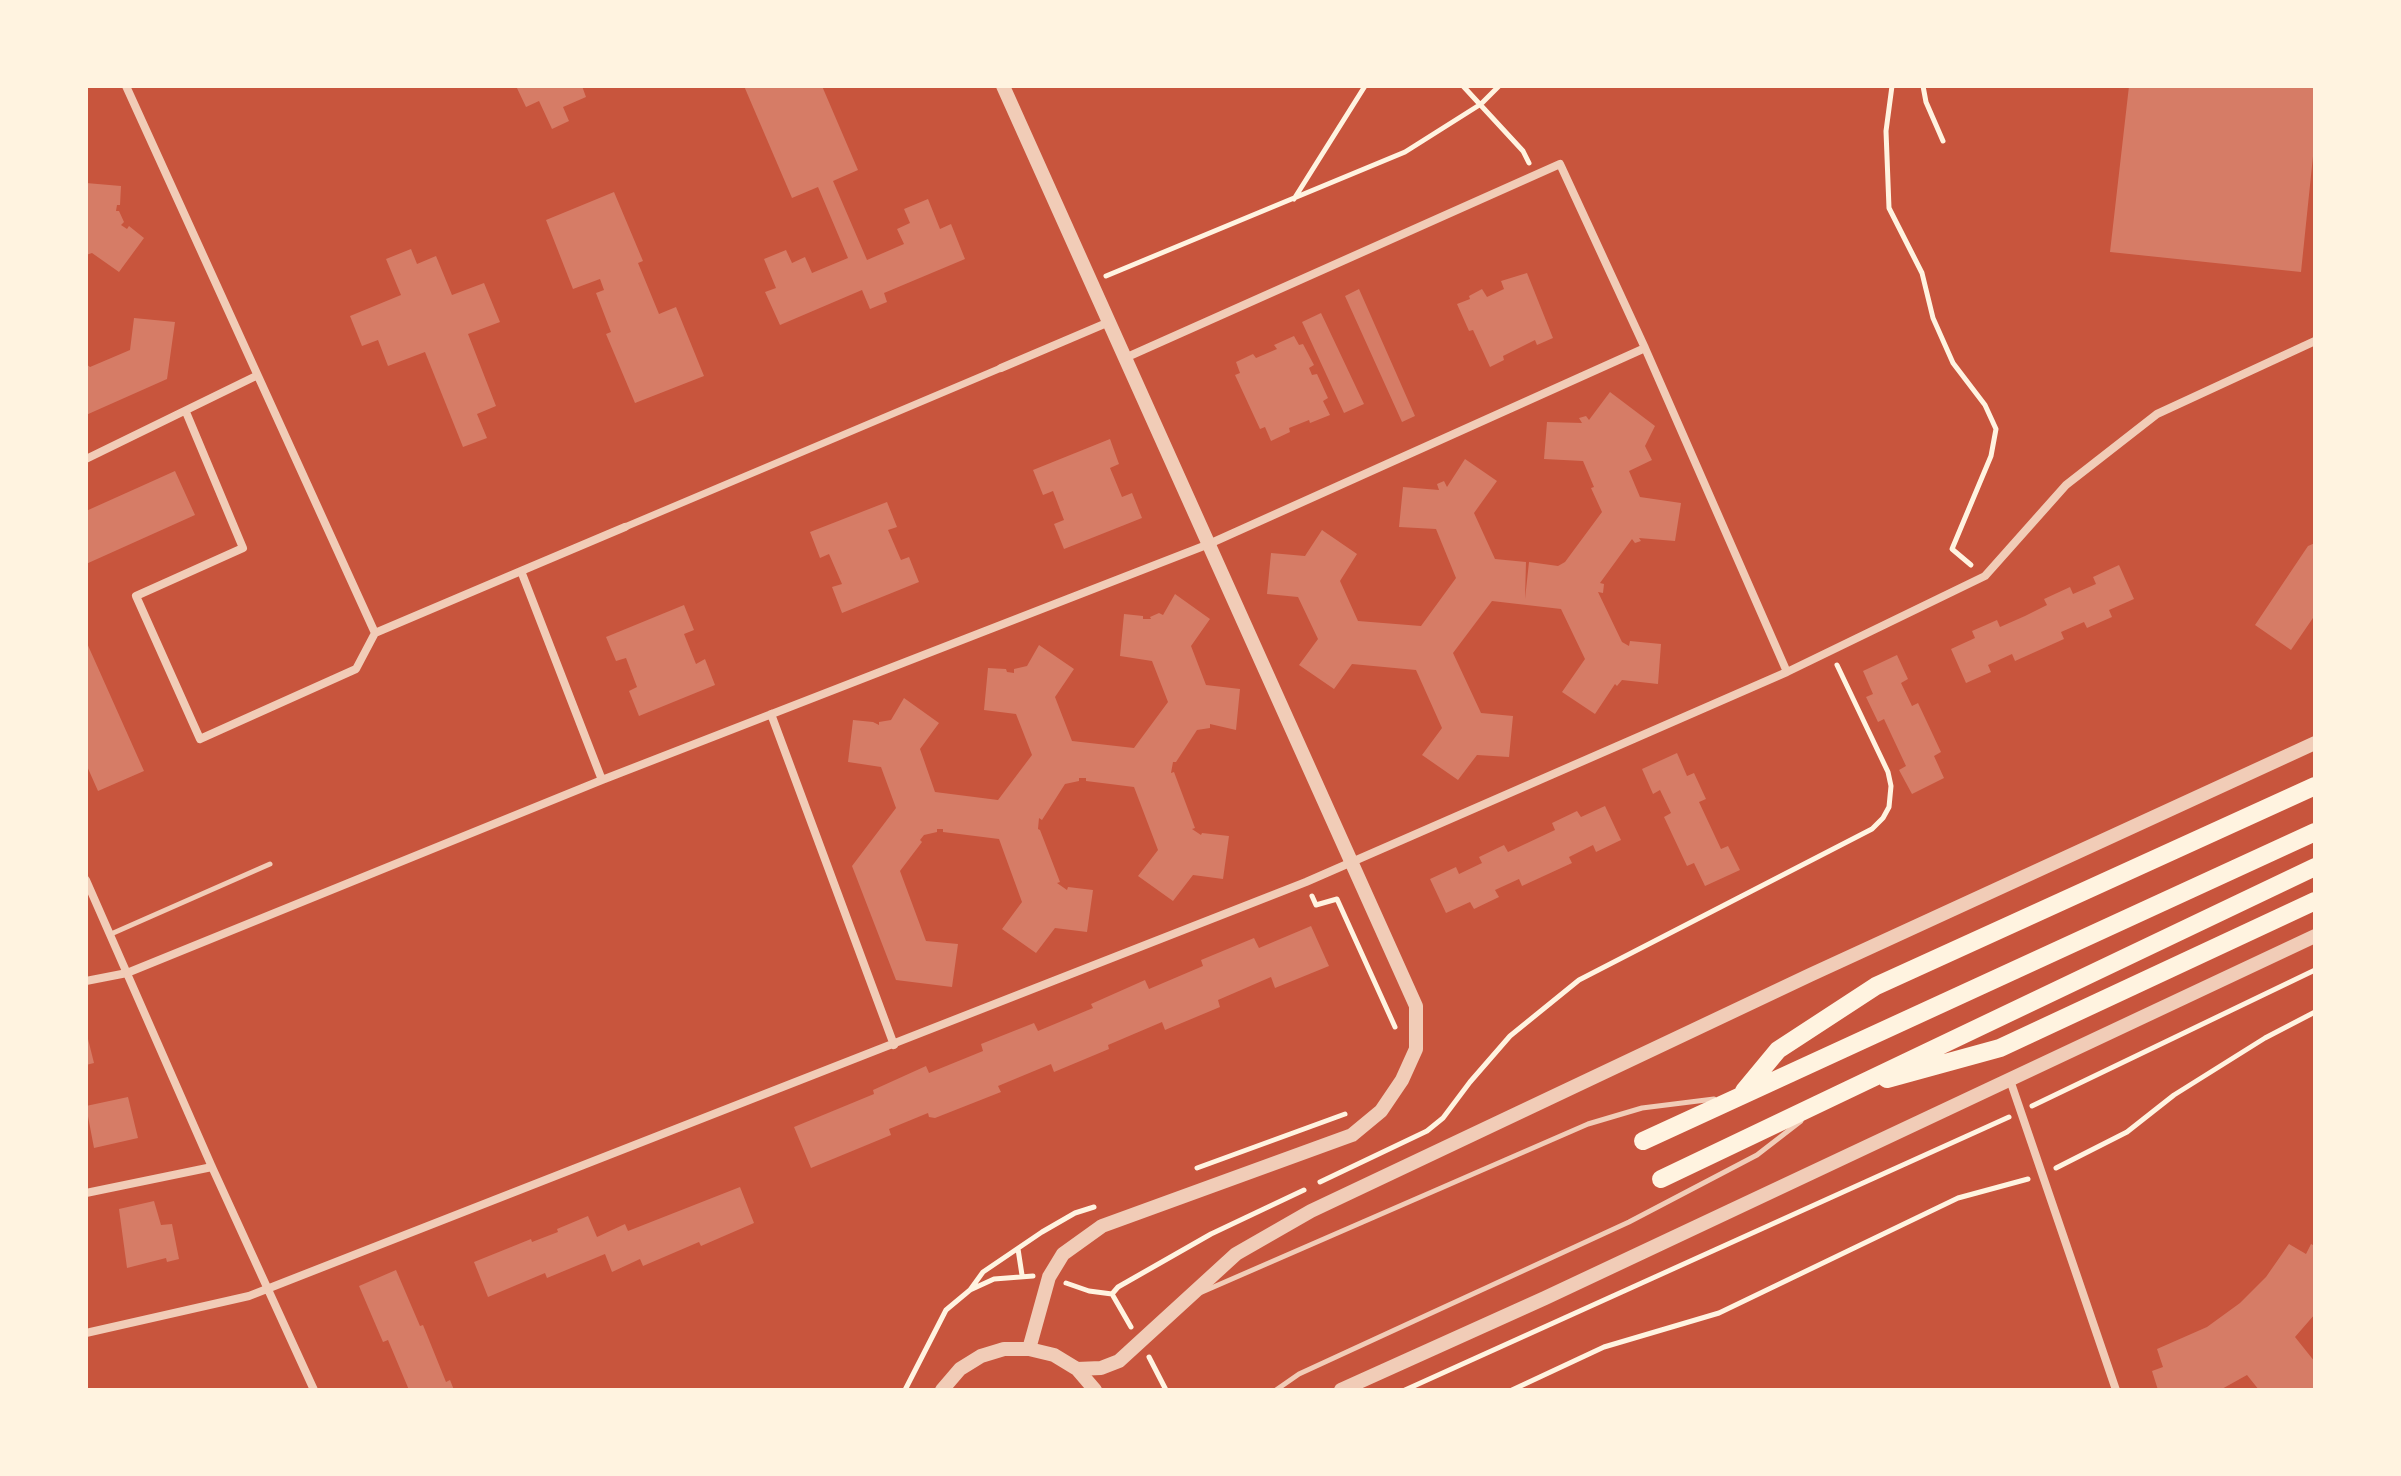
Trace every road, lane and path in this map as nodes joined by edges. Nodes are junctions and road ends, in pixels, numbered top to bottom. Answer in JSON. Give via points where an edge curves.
{"nodes":[{"id":1,"x":126,"y":86,"type":"edge"},
{"id":2,"x":1003,"y":86,"type":"edge"},
{"id":3,"x":1365,"y":86,"type":"edge"},
{"id":4,"x":1463,"y":86,"type":"edge"},
{"id":5,"x":1499,"y":86,"type":"edge"},
{"id":6,"x":1892,"y":86,"type":"edge"},
{"id":7,"x":1923,"y":86,"type":"edge"},
{"id":8,"x":1481,"y":104,"type":"junction"},
{"id":9,"x":1943,"y":141,"type":"dead end"},
{"id":10,"x":1534,"y":175,"type":"junction"},
{"id":11,"x":1293,"y":199,"type":"junction"},
{"id":12,"x":1091,"y":282,"type":"junction"},
{"id":13,"x":1109,"y":322,"type":"junction"},
{"id":14,"x":2313,"y":342,"type":"edge"},
{"id":15,"x":1645,"y":348,"type":"junction"},
{"id":16,"x":2315,"y":353,"type":"edge"},
{"id":17,"x":1125,"y":358,"type":"junction"},
{"id":18,"x":1001,"y":368,"type":"joint"},
{"id":19,"x":256,"y":376,"type":"junction"},
{"id":20,"x":186,"y":412,"type":"junction"},
{"id":21,"x":86,"y":459,"type":"edge"},
{"id":22,"x":625,"y":527,"type":"joint"},
{"id":23,"x":1209,"y":544,"type":"junction"},
{"id":24,"x":521,"y":571,"type":"junction"},
{"id":25,"x":1985,"y":576,"type":"junction"},
{"id":26,"x":375,"y":633,"type":"junction"},
{"id":27,"x":1831,"y":652,"type":"junction"},
{"id":28,"x":1787,"y":672,"type":"junction"},
{"id":29,"x":771,"y":714,"type":"junction"},
{"id":30,"x":2315,"y":743,"type":"edge"},
{"id":31,"x":602,"y":780,"type":"junction"},
{"id":32,"x":2315,"y":786,"type":"edge"},
{"id":33,"x":2315,"y":832,"type":"edge"},
{"id":34,"x":1353,"y":862,"type":"junction"},
{"id":35,"x":270,"y":864,"type":"dead end"},
{"id":36,"x":2315,"y":867,"type":"edge"},
{"id":37,"x":86,"y":880,"type":"edge"},
{"id":38,"x":1306,"y":882,"type":"junction"},
{"id":39,"x":2315,"y":901,"type":"edge"},
{"id":40,"x":110,"y":935,"type":"junction"},
{"id":41,"x":2315,"y":936,"type":"edge"},
{"id":42,"x":2315,"y":970,"type":"edge"},
{"id":43,"x":127,"y":973,"type":"junction"},
{"id":44,"x":86,"y":981,"type":"edge"},
{"id":45,"x":2315,"y":1012,"type":"edge"},
{"id":46,"x":1396,"y":1030,"type":"dead end"},
{"id":47,"x":894,"y":1045,"type":"junction"},
{"id":48,"x":2010,"y":1080,"type":"junction"},
{"id":49,"x":1841,"y":1091,"type":"junction"},
{"id":50,"x":1739,"y":1096,"type":"junction"},
{"id":51,"x":1353,"y":1108,"type":"dead end"},
{"id":52,"x":2020,"y":1112,"type":"junction"},
{"id":53,"x":1643,"y":1141,"type":"dead end"},
{"id":54,"x":212,"y":1167,"type":"junction"},
{"id":55,"x":1192,"y":1170,"type":"dead end"},
{"id":56,"x":2042,"y":1175,"type":"junction"},
{"id":57,"x":1661,"y":1179,"type":"dead end"},
{"id":58,"x":86,"y":1193,"type":"edge"},
{"id":59,"x":1099,"y":1204,"type":"dead end"},
{"id":60,"x":1018,"y":1249,"type":"junction"},
{"id":61,"x":1022,"y":1275,"type":"dead end"},
{"id":62,"x":269,"y":1287,"type":"junction"},
{"id":63,"x":970,"y":1290,"type":"dead end"},
{"id":64,"x":1112,"y":1294,"type":"dead end"},
{"id":65,"x":1185,"y":1300,"type":"junction"},
{"id":66,"x":86,"y":1333,"type":"edge"},
{"id":67,"x":1029,"y":1349,"type":"junction"},
{"id":68,"x":1077,"y":1369,"type":"junction"},
{"id":69,"x":314,"y":1390,"type":"edge"},
{"id":70,"x":942,"y":1390,"type":"edge"},
{"id":71,"x":1095,"y":1390,"type":"edge"},
{"id":72,"x":1276,"y":1390,"type":"edge"},
{"id":73,"x":1341,"y":1390,"type":"edge"},
{"id":74,"x":1405,"y":1390,"type":"edge"},
{"id":75,"x":1512,"y":1390,"type":"edge"},
{"id":76,"x":2116,"y":1390,"type":"edge"}],
"edges":[{"from":1,"to":19,"type":"street"},
{"from":2,"to":12,"type":"street"},
{"from":3,"to":11,"type":"path"},
{"from":4,"to":8,"type":"path"},
{"from":5,"to":8,"type":"path"},
{"from":6,"to":25,"type":"path","via":[[1886,131],[1889,208],[1922,273],[1933,318],[1953,363],[1996,429],[1991,456],[1952,549]]},
{"from":7,"to":9,"type":"path"},
{"from":8,"to":10,"type":"path","via":[[1523,151]]},
{"from":8,"to":11,"type":"path","via":[[1405,152]]},
{"from":10,"to":15,"type":"street","via":[[1560,164]]},
{"from":10,"to":17,"type":"street"},
{"from":11,"to":12,"type":"path"},
{"from":12,"to":13,"type":"street"},
{"from":13,"to":17,"type":"street"},
{"from":13,"to":18,"type":"street"},
{"from":14,"to":16,"type":"lane"},
{"from":14,"to":25,"type":"street","via":[[2157,414],[2066,485]]},
{"from":15,"to":23,"type":"street"},
{"from":15,"to":28,"type":"street"},
{"from":17,"to":23,"type":"street"},
{"from":18,"to":22,"type":"street"},
{"from":19,"to":20,"type":"street"},
{"from":19,"to":26,"type":"street"},
{"from":20,"to":21,"type":"street"},
{"from":20,"to":26,"type":"street","via":[[243,548],[136,596],[200,739],[356,669]]},
{"from":22,"to":24,"type":"street"},
{"from":23,"to":29,"type":"street"},
{"from":23,"to":34,"type":"street"},
{"from":24,"to":26,"type":"street"},
{"from":24,"to":31,"type":"street"},
{"from":25,"to":27,"type":"street"},
{"from":27,"to":28,"type":"street"},
{"from":27,"to":64,"type":"path","via":[[1888,772],[1889,807],[1872,829],[1579,980],[1510,1036],[1427,1131],[1211,1234]]},
{"from":28,"to":34,"type":"street"},
{"from":29,"to":31,"type":"street"},
{"from":29,"to":47,"type":"street"},
{"from":30,"to":65,"type":"street","via":[[1311,1211],[1236,1254]]},
{"from":31,"to":43,"type":"street"},
{"from":32,"to":50,"type":"highway","via":[[1876,986],[1778,1050]]},
{"from":33,"to":50,"type":"highway"},
{"from":34,"to":38,"type":"street"},
{"from":34,"to":67,"type":"street","via":[[1416,1006],[1416,1049],[1402,1080],[1381,1111],[1352,1135],[1102,1226],[1063,1254],[1049,1277]]},
{"from":35,"to":40,"type":"lane"},
{"from":36,"to":49,"type":"highway"},
{"from":37,"to":40,"type":"street"},
{"from":38,"to":46,"type":"path","via":[[1316,905],[1337,899]]},
{"from":38,"to":47,"type":"street"},
{"from":39,"to":49,"type":"highway","via":[[2000,1048]]},
{"from":40,"to":43,"type":"street"},
{"from":41,"to":48,"type":"street"},
{"from":42,"to":52,"type":"path"},
{"from":43,"to":44,"type":"street"},
{"from":43,"to":54,"type":"street"},
{"from":45,"to":56,"type":"path","via":[[2187,1087],[2127,1132]]},
{"from":47,"to":62,"type":"street"},
{"from":48,"to":52,"type":"street"},
{"from":48,"to":73,"type":"street"},
{"from":49,"to":57,"type":"highway"},
{"from":49,"to":72,"type":"lane","via":[[1757,1155],[1629,1222],[1299,1374]]},
{"from":50,"to":53,"type":"highway"},
{"from":50,"to":65,"type":"lane","via":[[1642,1108],[1588,1124]]},
{"from":51,"to":55,"type":"path"},
{"from":52,"to":56,"type":"street"},
{"from":52,"to":74,"type":"path"},
{"from":54,"to":58,"type":"street"},
{"from":54,"to":62,"type":"street"},
{"from":56,"to":75,"type":"path","via":[[1958,1198],[1719,1313],[1604,1347]]},
{"from":56,"to":76,"type":"street"},
{"from":59,"to":60,"type":"path"},
{"from":60,"to":61,"type":"path"},
{"from":60,"to":63,"type":"path","via":[[983,1272]]},
{"from":62,"to":66,"type":"street","via":[[232,1302]]},
{"from":62,"to":69,"type":"street"},
{"from":65,"to":68,"type":"street","via":[[1119,1361]]},
{"from":67,"to":68,"type":"street","via":[[1054,1355]]},
{"from":67,"to":70,"type":"street","via":[[981,1356],[960,1369]]},
{"from":68,"to":71,"type":"street"}]}
